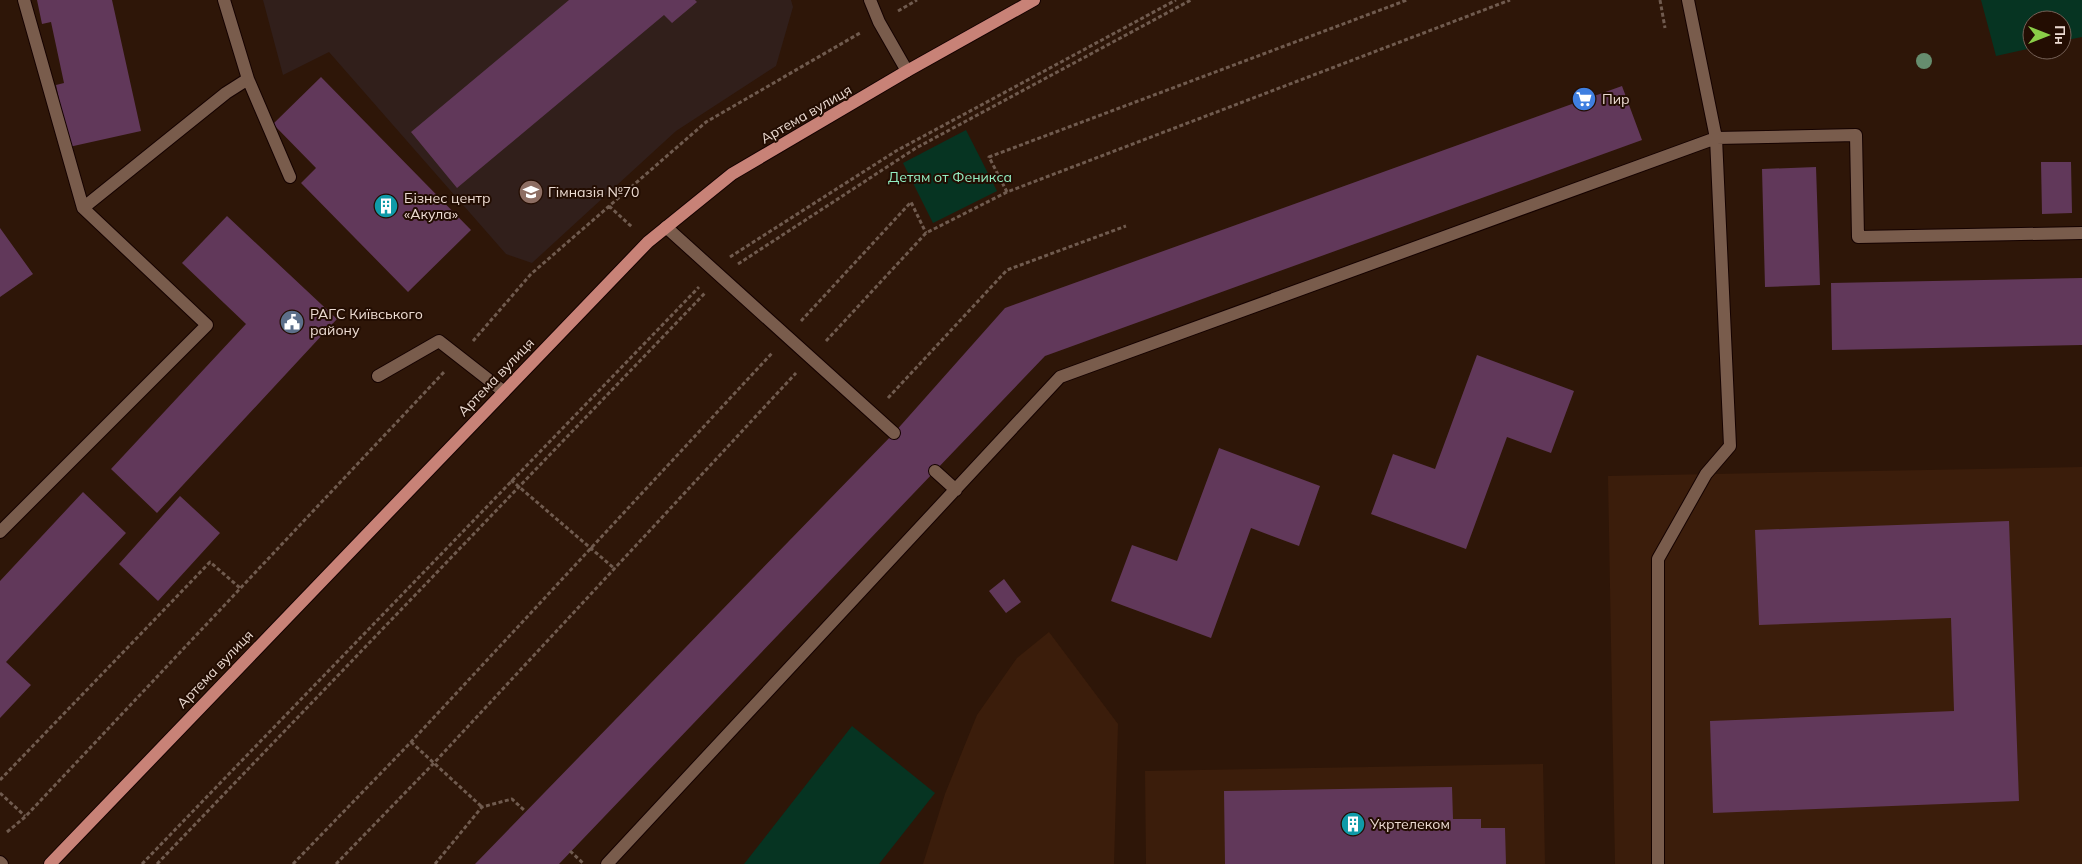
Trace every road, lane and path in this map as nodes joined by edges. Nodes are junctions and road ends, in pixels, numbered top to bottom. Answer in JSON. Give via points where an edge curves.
{"nodes":[{"id":1,"x":24,"y":0,"type":"edge"},
{"id":2,"x":224,"y":0,"type":"edge"},
{"id":3,"x":870,"y":0,"type":"edge"},
{"id":4,"x":917,"y":0,"type":"edge"},
{"id":5,"x":1034,"y":0,"type":"edge"},
{"id":6,"x":1176,"y":0,"type":"edge"},
{"id":7,"x":1191,"y":0,"type":"edge"},
{"id":8,"x":1407,"y":0,"type":"edge"},
{"id":9,"x":1510,"y":0,"type":"edge"},
{"id":10,"x":1660,"y":0,"type":"edge"},
{"id":11,"x":1688,"y":0,"type":"edge"},
{"id":12,"x":879,"y":22,"type":"junction"},
{"id":13,"x":1665,"y":28,"type":"dead end"},
{"id":14,"x":907,"y":72,"type":"junction"},
{"id":15,"x":248,"y":79,"type":"junction"},
{"id":16,"x":1716,"y":138,"type":"junction"},
{"id":17,"x":290,"y":177,"type":"dead end"},
{"id":18,"x":1007,"y":192,"type":"junction"},
{"id":19,"x":83,"y":208,"type":"junction"},
{"id":20,"x":666,"y":226,"type":"junction"},
{"id":21,"x":1126,"y":226,"type":"dead end"},
{"id":22,"x":926,"y":233,"type":"junction"},
{"id":23,"x":2082,"y":233,"type":"edge"},
{"id":24,"x":719,"y":274,"type":"junction"},
{"id":25,"x":787,"y":336,"type":"junction"},
{"id":26,"x":459,"y":357,"type":"junction"},
{"id":27,"x":811,"y":358,"type":"junction"},
{"id":28,"x":378,"y":376,"type":"dead end"},
{"id":29,"x":503,"y":391,"type":"junction"},
{"id":30,"x":872,"y":414,"type":"junction"},
{"id":31,"x":894,"y":433,"type":"dead end"},
{"id":32,"x":936,"y":471,"type":"dead end"},
{"id":33,"x":511,"y":480,"type":"junction"},
{"id":34,"x":518,"y":486,"type":"junction"},
{"id":35,"x":956,"y":490,"type":"junction"},
{"id":36,"x":0,"y":532,"type":"edge"},
{"id":37,"x":591,"y":548,"type":"junction"},
{"id":38,"x":615,"y":568,"type":"junction"},
{"id":39,"x":240,"y":588,"type":"junction"},
{"id":40,"x":411,"y":742,"type":"junction"},
{"id":41,"x":434,"y":763,"type":"junction"},
{"id":42,"x":0,"y":780,"type":"edge"},
{"id":43,"x":0,"y":793,"type":"edge"},
{"id":44,"x":482,"y":807,"type":"junction"},
{"id":45,"x":525,"y":811,"type":"dead end"},
{"id":46,"x":25,"y":817,"type":"junction"},
{"id":47,"x":7,"y":832,"type":"dead end"},
{"id":48,"x":570,"y":851,"type":"dead end"},
{"id":49,"x":50,"y":864,"type":"edge"},
{"id":50,"x":142,"y":864,"type":"edge"},
{"id":51,"x":157,"y":864,"type":"edge"},
{"id":52,"x":293,"y":864,"type":"edge"},
{"id":53,"x":336,"y":864,"type":"edge"},
{"id":54,"x":435,"y":864,"type":"edge"},
{"id":55,"x":584,"y":864,"type":"edge"},
{"id":56,"x":606,"y":864,"type":"edge"},
{"id":57,"x":1658,"y":864,"type":"edge"}],
"edges":[{"from":1,"to":19,"type":"lane"},
{"from":2,"to":15,"type":"lane"},
{"from":3,"to":12,"type":"lane"},
{"from":4,"to":12,"type":"path"},
{"from":5,"to":14,"type":"main road","name":"Артема вулиця"},
{"from":6,"to":24,"type":"path","via":[[896,151],[726,259]]},
{"from":7,"to":24,"type":"path","via":[[916,148]]},
{"from":8,"to":18,"type":"path","via":[[989,156]]},
{"from":9,"to":18,"type":"path"},
{"from":10,"to":13,"type":"path"},
{"from":11,"to":16,"type":"lane"},
{"from":12,"to":14,"type":"lane"},
{"from":12,"to":26,"type":"path","via":[[706,122],[531,274]]},
{"from":14,"to":20,"type":"main road","name":"Артема вулиця","via":[[732,174]]},
{"from":15,"to":17,"type":"lane"},
{"from":15,"to":19,"type":"lane","via":[[226,93]]},
{"from":16,"to":23,"type":"lane","via":[[1856,135],[1858,238]]},
{"from":16,"to":35,"type":"lane","via":[[1060,377]]},
{"from":16,"to":57,"type":"lane","via":[[1730,446],[1706,474],[1658,559]]},
{"from":18,"to":22,"type":"path"},
{"from":19,"to":36,"type":"lane","via":[[207,325]]},
{"from":20,"to":24,"type":"lane"},
{"from":20,"to":29,"type":"main road","name":"Артема вулиця"},
{"from":21,"to":30,"type":"path","via":[[1007,270]]},
{"from":22,"to":25,"type":"path","via":[[911,202]]},
{"from":22,"to":27,"type":"path"},
{"from":24,"to":25,"type":"lane"},
{"from":24,"to":33,"type":"path"},
{"from":24,"to":34,"type":"path"},
{"from":25,"to":27,"type":"lane"},
{"from":25,"to":37,"type":"path"},
{"from":26,"to":28,"type":"lane","via":[[439,341]]},
{"from":26,"to":29,"type":"lane"},
{"from":26,"to":39,"type":"path"},
{"from":27,"to":30,"type":"lane"},
{"from":27,"to":38,"type":"path"},
{"from":29,"to":49,"type":"main road","name":"Артема вулиця"},
{"from":30,"to":31,"type":"lane"},
{"from":32,"to":35,"type":"lane"},
{"from":33,"to":34,"type":"path"},
{"from":33,"to":50,"type":"path"},
{"from":34,"to":37,"type":"path"},
{"from":34,"to":51,"type":"path"},
{"from":35,"to":56,"type":"lane"},
{"from":37,"to":38,"type":"path"},
{"from":37,"to":40,"type":"path"},
{"from":38,"to":41,"type":"path"},
{"from":39,"to":42,"type":"path","via":[[210,562]]},
{"from":39,"to":46,"type":"path"},
{"from":40,"to":41,"type":"path"},
{"from":40,"to":52,"type":"path"},
{"from":41,"to":44,"type":"path"},
{"from":41,"to":53,"type":"path"},
{"from":43,"to":46,"type":"path"},
{"from":44,"to":45,"type":"path","via":[[512,799]]},
{"from":44,"to":54,"type":"path"},
{"from":46,"to":47,"type":"path"},
{"from":48,"to":55,"type":"path"}]}
